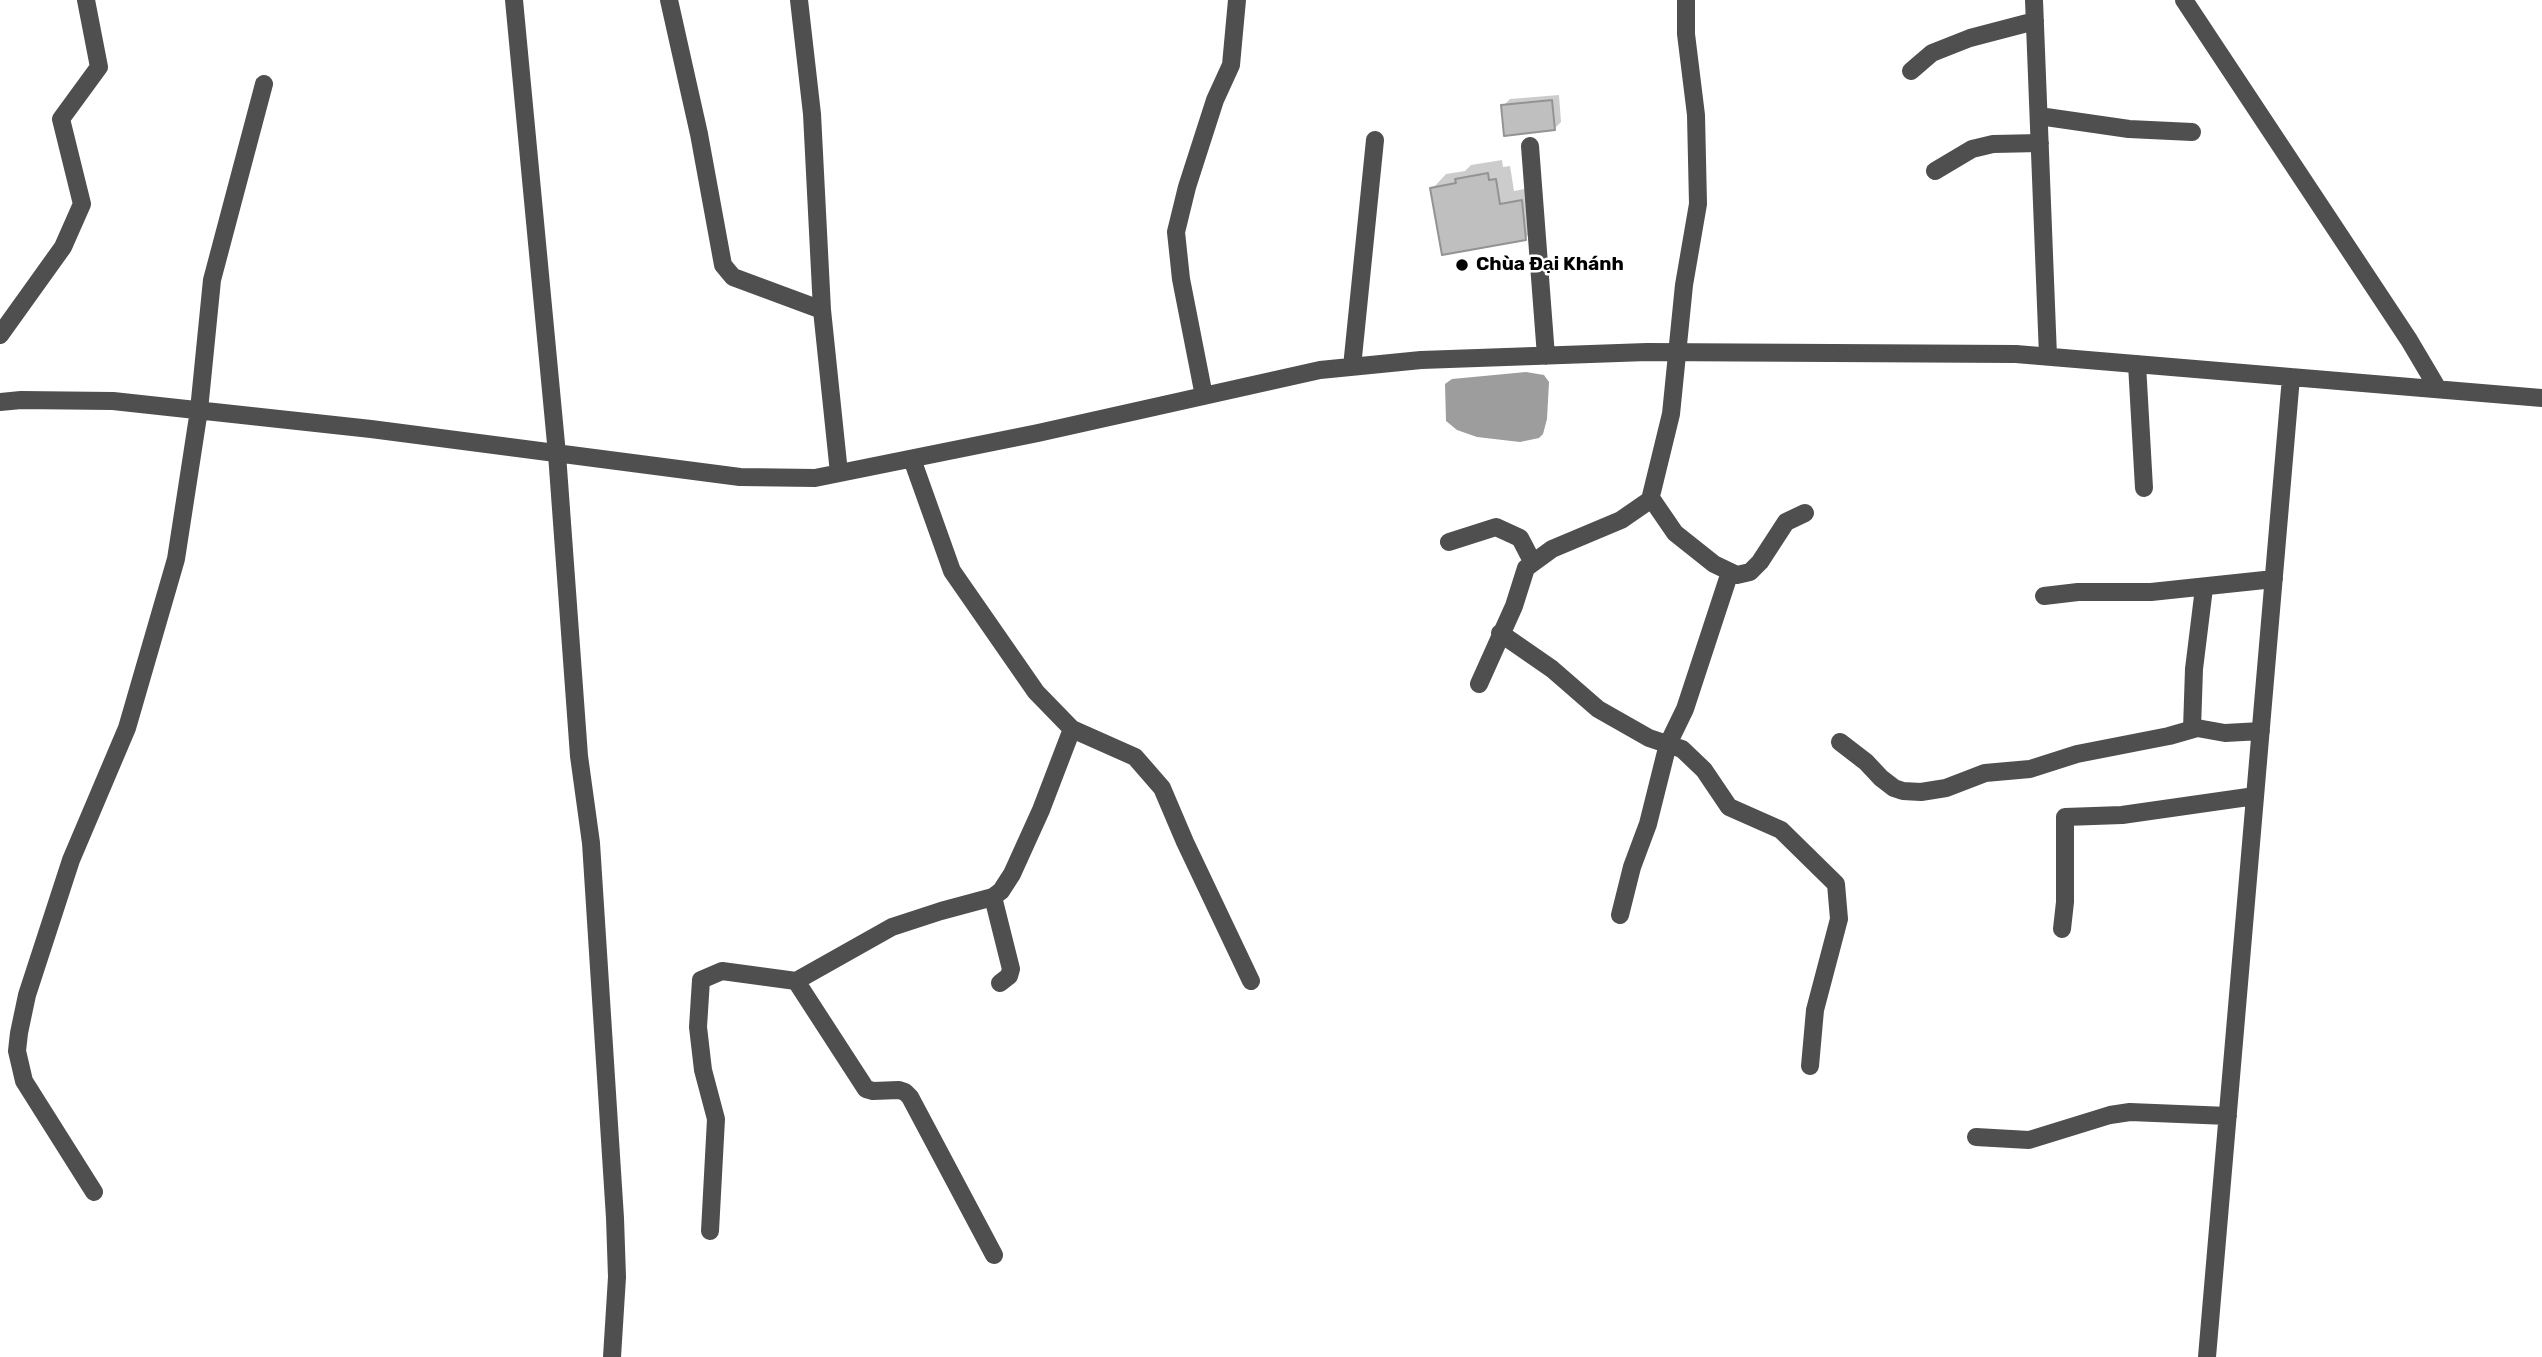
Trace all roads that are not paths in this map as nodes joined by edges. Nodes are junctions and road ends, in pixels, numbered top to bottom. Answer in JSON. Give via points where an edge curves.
{"nodes":[{"id":1,"x":86,"y":0,"type":"edge"},
{"id":2,"x":514,"y":0,"type":"edge"},
{"id":3,"x":669,"y":0,"type":"edge"},
{"id":4,"x":799,"y":0,"type":"edge"},
{"id":5,"x":1237,"y":0,"type":"edge"},
{"id":6,"x":1686,"y":0,"type":"edge"},
{"id":7,"x":2034,"y":0,"type":"edge"},
{"id":8,"x":2184,"y":0,"type":"edge"},
{"id":9,"x":2035,"y":21,"type":"junction"},
{"id":10,"x":1911,"y":71,"type":"dead end"},
{"id":11,"x":264,"y":84,"type":"dead end"},
{"id":12,"x":2039,"y":116,"type":"junction"},
{"id":13,"x":2192,"y":132,"type":"dead end"},
{"id":14,"x":1375,"y":140,"type":"dead end"},
{"id":15,"x":2040,"y":143,"type":"junction"},
{"id":16,"x":1530,"y":146,"type":"dead end"},
{"id":17,"x":1935,"y":171,"type":"dead end"},
{"id":18,"x":822,"y":310,"type":"junction"},
{"id":19,"x":0,"y":335,"type":"edge"},
{"id":20,"x":1679,"y":352,"type":"junction"},
{"id":21,"x":1546,"y":356,"type":"junction"},
{"id":22,"x":2048,"y":356,"type":"junction"},
{"id":23,"x":2137,"y":364,"type":"junction"},
{"id":24,"x":1352,"y":368,"type":"junction"},
{"id":25,"x":2291,"y":377,"type":"junction"},
{"id":26,"x":2438,"y":389,"type":"junction"},
{"id":27,"x":1204,"y":396,"type":"junction"},
{"id":28,"x":2542,"y":398,"type":"edge"},
{"id":29,"x":0,"y":402,"type":"edge"},
{"id":30,"x":199,"y":410,"type":"junction"},
{"id":31,"x":557,"y":454,"type":"junction"},
{"id":32,"x":912,"y":458,"type":"junction"},
{"id":33,"x":839,"y":473,"type":"junction"},
{"id":34,"x":2144,"y":488,"type":"dead end"},
{"id":35,"x":1651,"y":498,"type":"junction"},
{"id":36,"x":1805,"y":513,"type":"dead end"},
{"id":37,"x":1449,"y":542,"type":"dead end"},
{"id":38,"x":1533,"y":563,"type":"junction"},
{"id":39,"x":1730,"y":572,"type":"junction"},
{"id":40,"x":2274,"y":579,"type":"junction"},
{"id":41,"x":2204,"y":588,"type":"junction"},
{"id":42,"x":2045,"y":596,"type":"dead end"},
{"id":43,"x":1500,"y":633,"type":"junction"},
{"id":44,"x":1479,"y":684,"type":"dead end"},
{"id":45,"x":1072,"y":729,"type":"junction"},
{"id":46,"x":2192,"y":729,"type":"junction"},
{"id":47,"x":2261,"y":731,"type":"junction"},
{"id":48,"x":1840,"y":742,"type":"dead end"},
{"id":49,"x":1668,"y":744,"type":"junction"},
{"id":50,"x":2255,"y":796,"type":"junction"},
{"id":51,"x":993,"y":897,"type":"junction"},
{"id":52,"x":1620,"y":915,"type":"dead end"},
{"id":53,"x":2062,"y":929,"type":"dead end"},
{"id":54,"x":796,"y":981,"type":"junction"},
{"id":55,"x":1251,"y":981,"type":"dead end"},
{"id":56,"x":1000,"y":982,"type":"dead end"},
{"id":57,"x":1810,"y":1066,"type":"dead end"},
{"id":58,"x":2228,"y":1116,"type":"junction"},
{"id":59,"x":1976,"y":1137,"type":"dead end"},
{"id":60,"x":94,"y":1192,"type":"dead end"},
{"id":61,"x":710,"y":1231,"type":"dead end"},
{"id":62,"x":994,"y":1255,"type":"dead end"},
{"id":63,"x":612,"y":1357,"type":"edge"},
{"id":64,"x":2207,"y":1357,"type":"edge"}],
"edges":[{"from":1,"to":19,"type":"street","via":[[99,67],[61,119],[82,204],[63,247]]},
{"from":2,"to":31,"type":"street"},
{"from":3,"to":18,"type":"street","via":[[723,265],[733,277]]},
{"from":4,"to":18,"type":"street","via":[[813,114]]},
{"from":5,"to":27,"type":"street","via":[[1231,65],[1215,100],[1177,232],[1181,279]]},
{"from":6,"to":20,"type":"street","via":[[1699,194]]},
{"from":7,"to":9,"type":"street"},
{"from":8,"to":26,"type":"street"},
{"from":9,"to":10,"type":"street","via":[[1932,53]]},
{"from":9,"to":12,"type":"street"},
{"from":11,"to":30,"type":"street","via":[[212,280]]},
{"from":12,"to":13,"type":"street","via":[[2129,129]]},
{"from":12,"to":15,"type":"street"},
{"from":14,"to":24,"type":"street"},
{"from":15,"to":17,"type":"street","via":[[1972,149]]},
{"from":15,"to":22,"type":"street"},
{"from":16,"to":21,"type":"street"},
{"from":18,"to":33,"type":"street"},
{"from":20,"to":21,"type":"street"},
{"from":20,"to":22,"type":"street"},
{"from":20,"to":35,"type":"street","via":[[1671,414]]},
{"from":21,"to":24,"type":"street","via":[[1421,360]]},
{"from":22,"to":23,"type":"street"},
{"from":23,"to":25,"type":"street"},
{"from":23,"to":34,"type":"street"},
{"from":24,"to":27,"type":"street","via":[[1320,370]]},
{"from":25,"to":26,"type":"street"},
{"from":25,"to":40,"type":"street"},
{"from":26,"to":28,"type":"street"},
{"from":27,"to":32,"type":"street"},
{"from":29,"to":30,"type":"street","via":[[113,401]]},
{"from":30,"to":31,"type":"street"},
{"from":30,"to":60,"type":"street","via":[[169,584],[127,728],[71,860],[19,1033],[17,1051],[24,1081]]},
{"from":31,"to":33,"type":"street","via":[[740,477],[816,478]]},
{"from":31,"to":63,"type":"street","via":[[579,755],[591,843],[615,1218]]},
{"from":32,"to":33,"type":"street"},
{"from":32,"to":45,"type":"street","via":[[952,571],[1037,692]]},
{"from":35,"to":38,"type":"street","via":[[1621,520],[1552,549]]},
{"from":35,"to":39,"type":"street","via":[[1675,533]]},
{"from":36,"to":39,"type":"street","via":[[1786,522],[1750,572]]},
{"from":37,"to":38,"type":"street","via":[[1496,527],[1520,538]]},
{"from":38,"to":43,"type":"street","via":[[1526,568]]},
{"from":39,"to":49,"type":"street","via":[[1685,709]]},
{"from":40,"to":41,"type":"street"},
{"from":40,"to":47,"type":"street"},
{"from":41,"to":42,"type":"street"},
{"from":41,"to":46,"type":"street"},
{"from":43,"to":44,"type":"street"},
{"from":43,"to":49,"type":"street","via":[[1598,709]]},
{"from":45,"to":51,"type":"street","via":[[1012,874]]},
{"from":45,"to":55,"type":"street","via":[[1135,757],[1163,788]]},
{"from":46,"to":47,"type":"street"},
{"from":46,"to":48,"type":"street","via":[[1921,792],[1894,788]]},
{"from":47,"to":50,"type":"street"},
{"from":49,"to":52,"type":"street"},
{"from":49,"to":57,"type":"street","via":[[1682,749],[1704,770],[1729,807],[1781,830],[1836,884],[1839,919],[1815,1010]]},
{"from":50,"to":53,"type":"street","via":[[2122,815],[2064,817]]},
{"from":50,"to":58,"type":"street"},
{"from":51,"to":54,"type":"street","via":[[892,927]]},
{"from":51,"to":56,"type":"street","via":[[1011,969]]},
{"from":54,"to":61,"type":"street","via":[[722,971],[701,980],[698,1027],[716,1119]]},
{"from":54,"to":62,"type":"street","via":[[866,1089],[898,1090],[910,1097]]},
{"from":58,"to":59,"type":"street","via":[[2130,1112],[2029,1140]]},
{"from":58,"to":64,"type":"street"}]}
